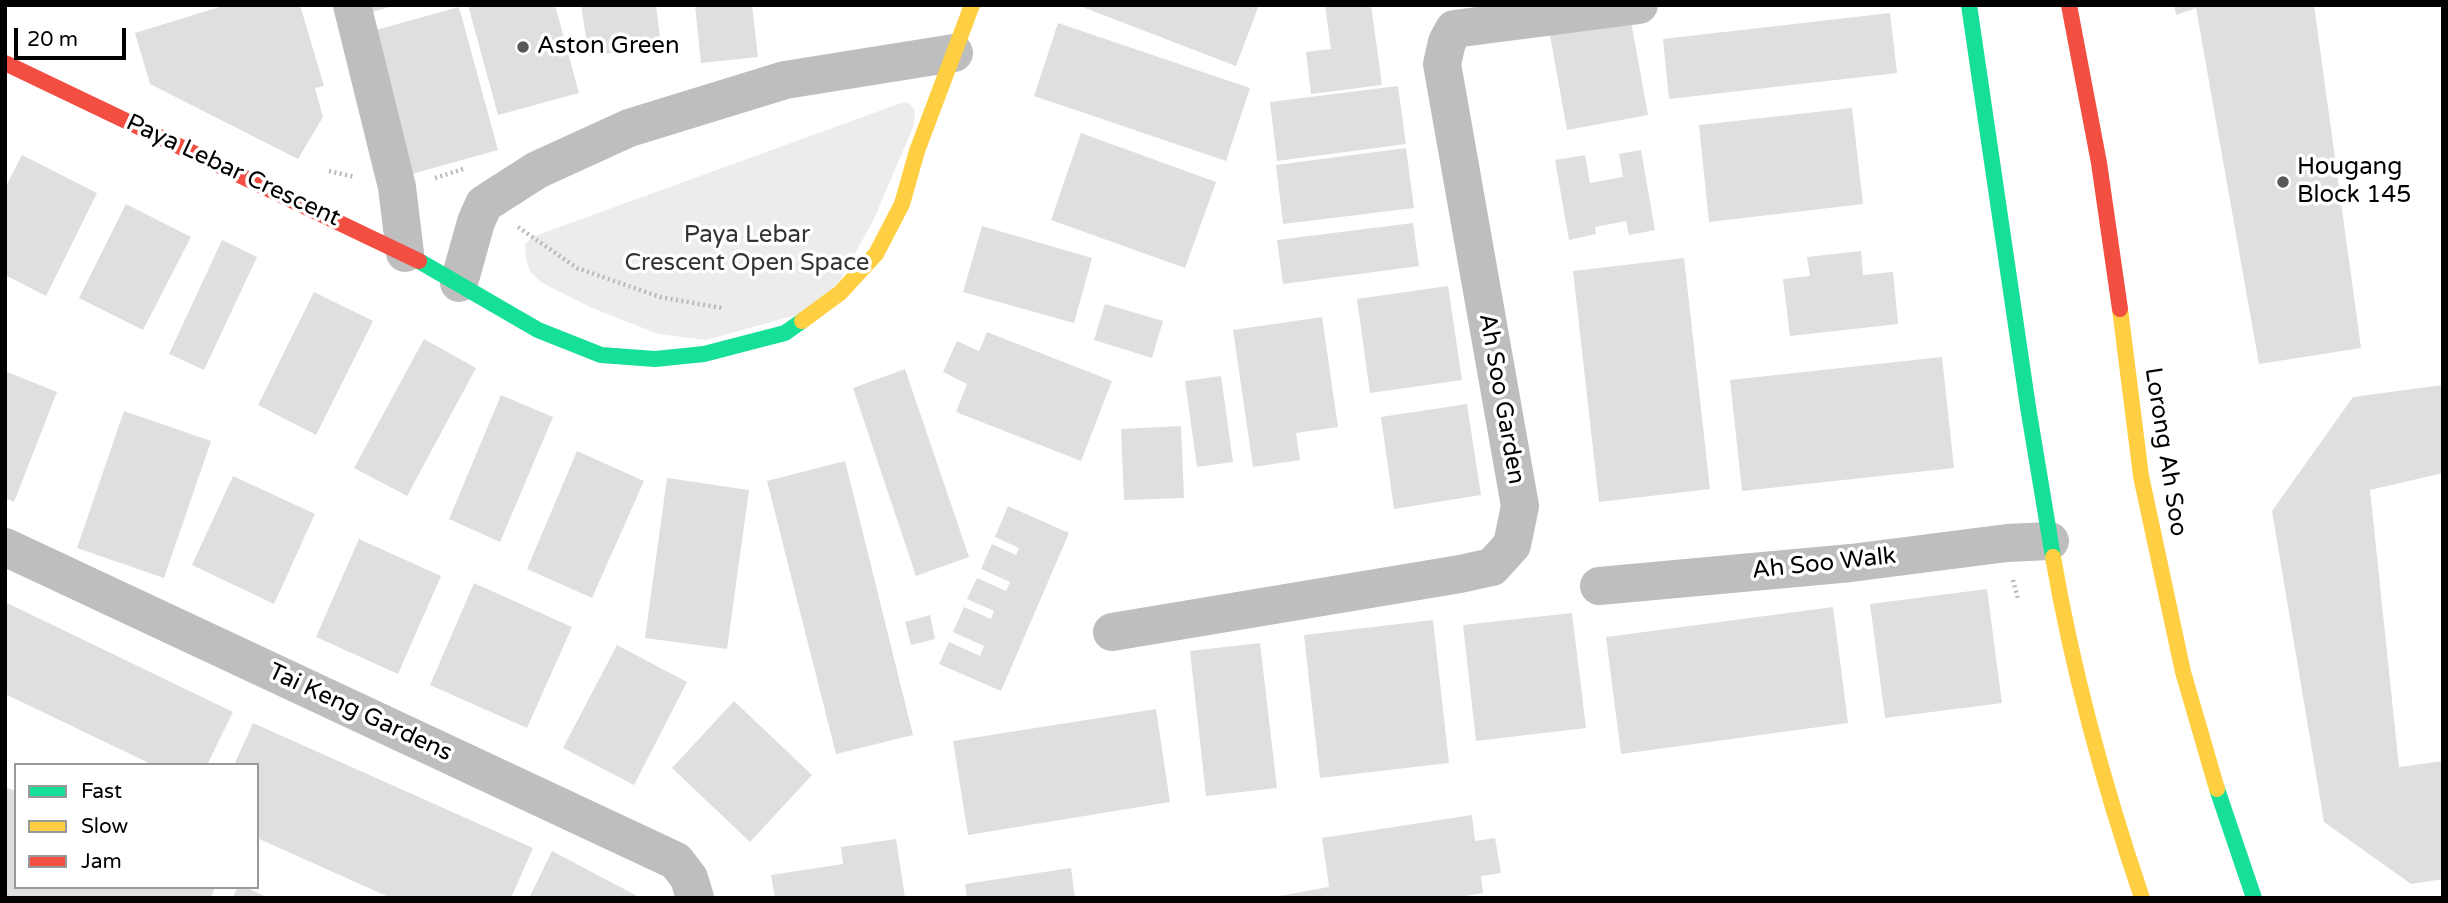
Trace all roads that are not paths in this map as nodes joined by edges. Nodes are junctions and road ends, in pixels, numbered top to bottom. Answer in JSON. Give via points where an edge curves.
{"nodes":[{"id":1,"x":352,"y":5,"type":"edge"},
{"id":2,"x":972,"y":5,"type":"edge"},
{"id":3,"x":1639,"y":5,"type":"edge"},
{"id":4,"x":1969,"y":5,"type":"edge"},
{"id":5,"x":2069,"y":5,"type":"edge"},
{"id":6,"x":954,"y":53,"type":"junction"},
{"id":7,"x":5,"y":63,"type":"edge"},
{"id":8,"x":405,"y":253,"type":"junction"},
{"id":9,"x":459,"y":283,"type":"junction"},
{"id":10,"x":2050,"y":541,"type":"junction"},
{"id":11,"x":5,"y":547,"type":"edge"},
{"id":12,"x":1599,"y":586,"type":"dead end"},
{"id":13,"x":1112,"y":632,"type":"dead end"},
{"id":14,"x":695,"y":898,"type":"edge"},
{"id":15,"x":2141,"y":898,"type":"edge"},
{"id":16,"x":2254,"y":898,"type":"edge"}],
"edges":[{"from":1,"to":8,"type":"street","via":[[397,187]]},
{"from":2,"to":6,"type":"main road","name":"Paya Lebar Crescent"},
{"from":3,"to":13,"type":"street","name":"Ah Soo Garden","via":[[1454,29],[1442,64],[1520,506],[1512,545],[1492,567],[1460,574]]},
{"from":4,"to":10,"type":"main road"},
{"from":5,"to":16,"type":"main road","name":"Lorong Ah Soo","via":[[2099,163],[2141,476],[2183,672]]},
{"from":6,"to":9,"type":"street","via":[[785,80],[629,128],[537,170],[484,204]]},
{"from":6,"to":9,"type":"main road","name":"Paya Lebar Crescent","via":[[902,204],[876,254],[840,293],[785,333],[692,355],[655,359],[601,355],[538,330]]},
{"from":7,"to":8,"type":"main road","name":"Paya Lebar Crescent"},
{"from":8,"to":9,"type":"main road","name":"Paya Lebar Crescent"},
{"from":10,"to":12,"type":"street","name":"Ah Soo Walk"},
{"from":10,"to":15,"type":"main road","via":[[2080,691]]},
{"from":11,"to":14,"type":"street","name":"Tai Keng Gardens","via":[[676,861],[689,878]]}]}
